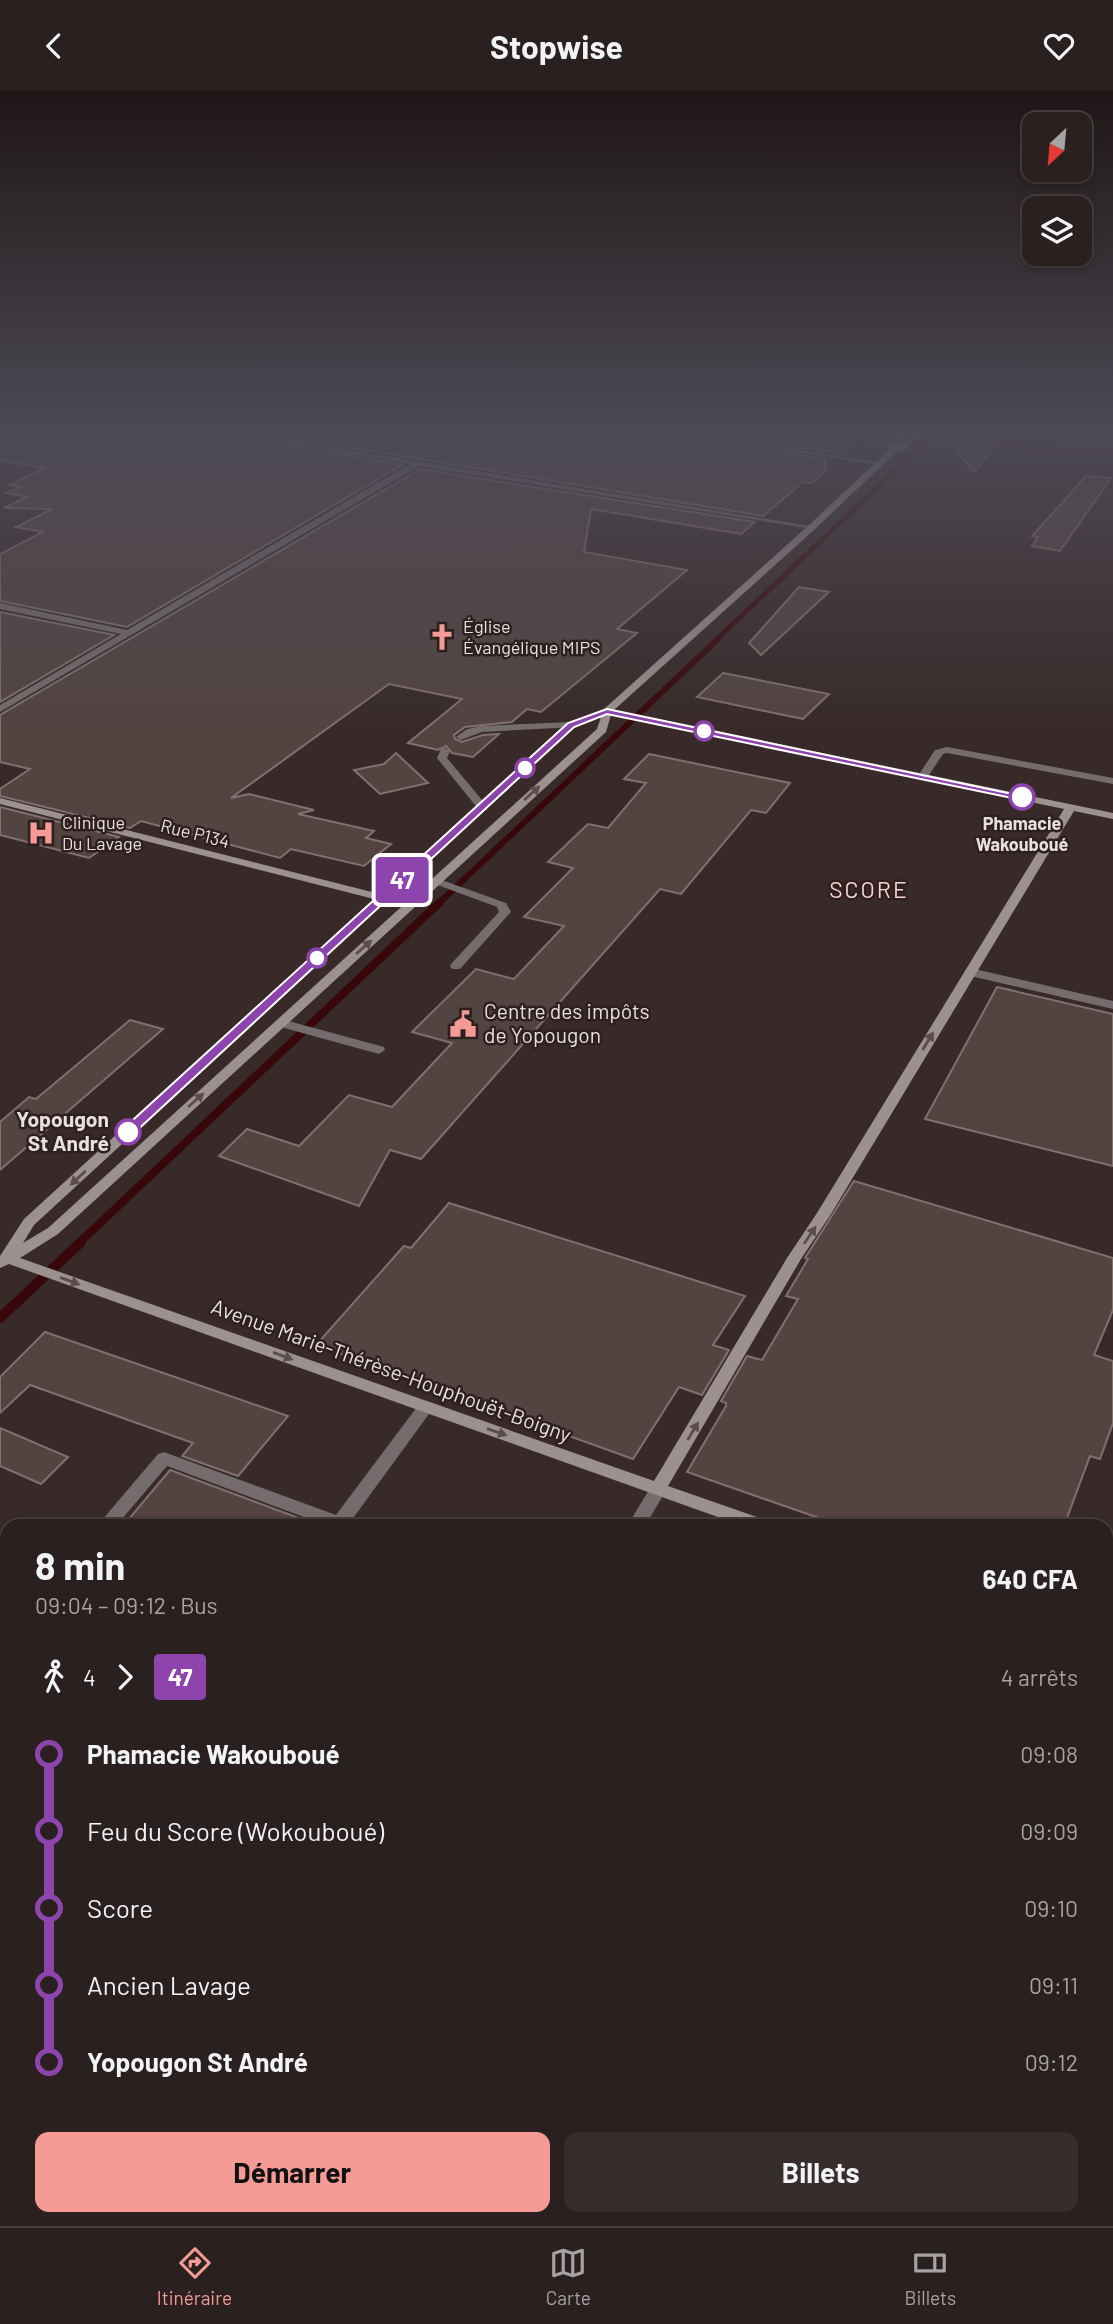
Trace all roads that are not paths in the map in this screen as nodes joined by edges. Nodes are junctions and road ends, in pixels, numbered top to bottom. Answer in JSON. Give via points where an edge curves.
{"nodes":[{"id":1,"x":304,"y":530,"type":"edge"},
{"id":2,"x":809,"y":530,"type":"edge"},
{"id":3,"x":0,"y":606,"type":"edge"},
{"id":4,"x":128,"y":633,"type":"junction"},
{"id":5,"x":0,"y":709,"type":"edge"},
{"id":6,"x":607,"y":711,"type":"junction"},
{"id":7,"x":571,"y":725,"type":"junction"},
{"id":8,"x":461,"y":737,"type":"dead end"},
{"id":9,"x":444,"y":751,"type":"dead end"},
{"id":10,"x":923,"y":776,"type":"junction"},
{"id":11,"x":1113,"y":781,"type":"edge"},
{"id":12,"x":0,"y":801,"type":"edge"},
{"id":13,"x":1071,"y":807,"type":"junction"},
{"id":14,"x":483,"y":808,"type":"junction"},
{"id":15,"x":1113,"y":816,"type":"edge"},
{"id":16,"x":436,"y":881,"type":"junction"},
{"id":17,"x":383,"y":898,"type":"junction"},
{"id":18,"x":456,"y":965,"type":"dead end"},
{"id":19,"x":970,"y":972,"type":"junction"},
{"id":20,"x":1113,"y":1005,"type":"edge"},
{"id":21,"x":281,"y":1023,"type":"junction"},
{"id":22,"x":379,"y":1050,"type":"dead end"},
{"id":23,"x":3,"y":1260,"type":"edge"},
{"id":24,"x":426,"y":1407,"type":"junction"},
{"id":25,"x":658,"y":1489,"type":"junction"},
{"id":26,"x":112,"y":1519,"type":"edge"},
{"id":27,"x":328,"y":1519,"type":"edge"},
{"id":28,"x":348,"y":1519,"type":"edge"},
{"id":29,"x":640,"y":1519,"type":"edge"},
{"id":30,"x":742,"y":1519,"type":"edge"}],
"edges":[{"from":1,"to":4,"type":"street"},
{"from":2,"to":6,"type":"main road"},
{"from":3,"to":4,"type":"street"},
{"from":4,"to":5,"type":"street"},
{"from":6,"to":7,"type":"main road"},
{"from":6,"to":10,"type":"main road"},
{"from":16,"to":6,"type":"main road","one_way":true,"via":[[602,730]]},
{"from":7,"to":8,"type":"street","via":[[482,729]]},
{"from":7,"to":14,"type":"main road"},
{"from":9,"to":14,"type":"street","via":[[442,758]]},
{"from":10,"to":11,"type":"street","via":[[939,752],[947,750]]},
{"from":10,"to":13,"type":"main road"},
{"from":12,"to":17,"type":"main road","name":"Rue P134"},
{"from":13,"to":15,"type":"main road"},
{"from":13,"to":19,"type":"main road"},
{"from":14,"to":17,"type":"main road"},
{"from":16,"to":18,"type":"street","via":[[502,905],[505,912]]},
{"from":21,"to":16,"type":"main road","one_way":true},
{"from":17,"to":23,"type":"main road","one_way":true,"via":[[29,1222]]},
{"from":19,"to":20,"type":"street"},
{"from":25,"to":19,"type":"main road","one_way":true},
{"from":21,"to":22,"type":"street"},
{"from":23,"to":21,"type":"main road","one_way":true,"via":[[53,1231]]},
{"from":23,"to":24,"type":"main road","name":"Avenue Marie-Thérèse-Houphouët-Boigny","one_way":true},
{"from":24,"to":25,"type":"main road","name":"Avenue Marie-Thérèse-Houphouët-Boigny","one_way":true},
{"from":24,"to":28,"type":"street"},
{"from":25,"to":29,"type":"street"},
{"from":25,"to":30,"type":"main road","name":"Avenue Marie-Thérèse-Houphouët-Boigny"},
{"from":26,"to":27,"type":"street","via":[[164,1458]]}]}
